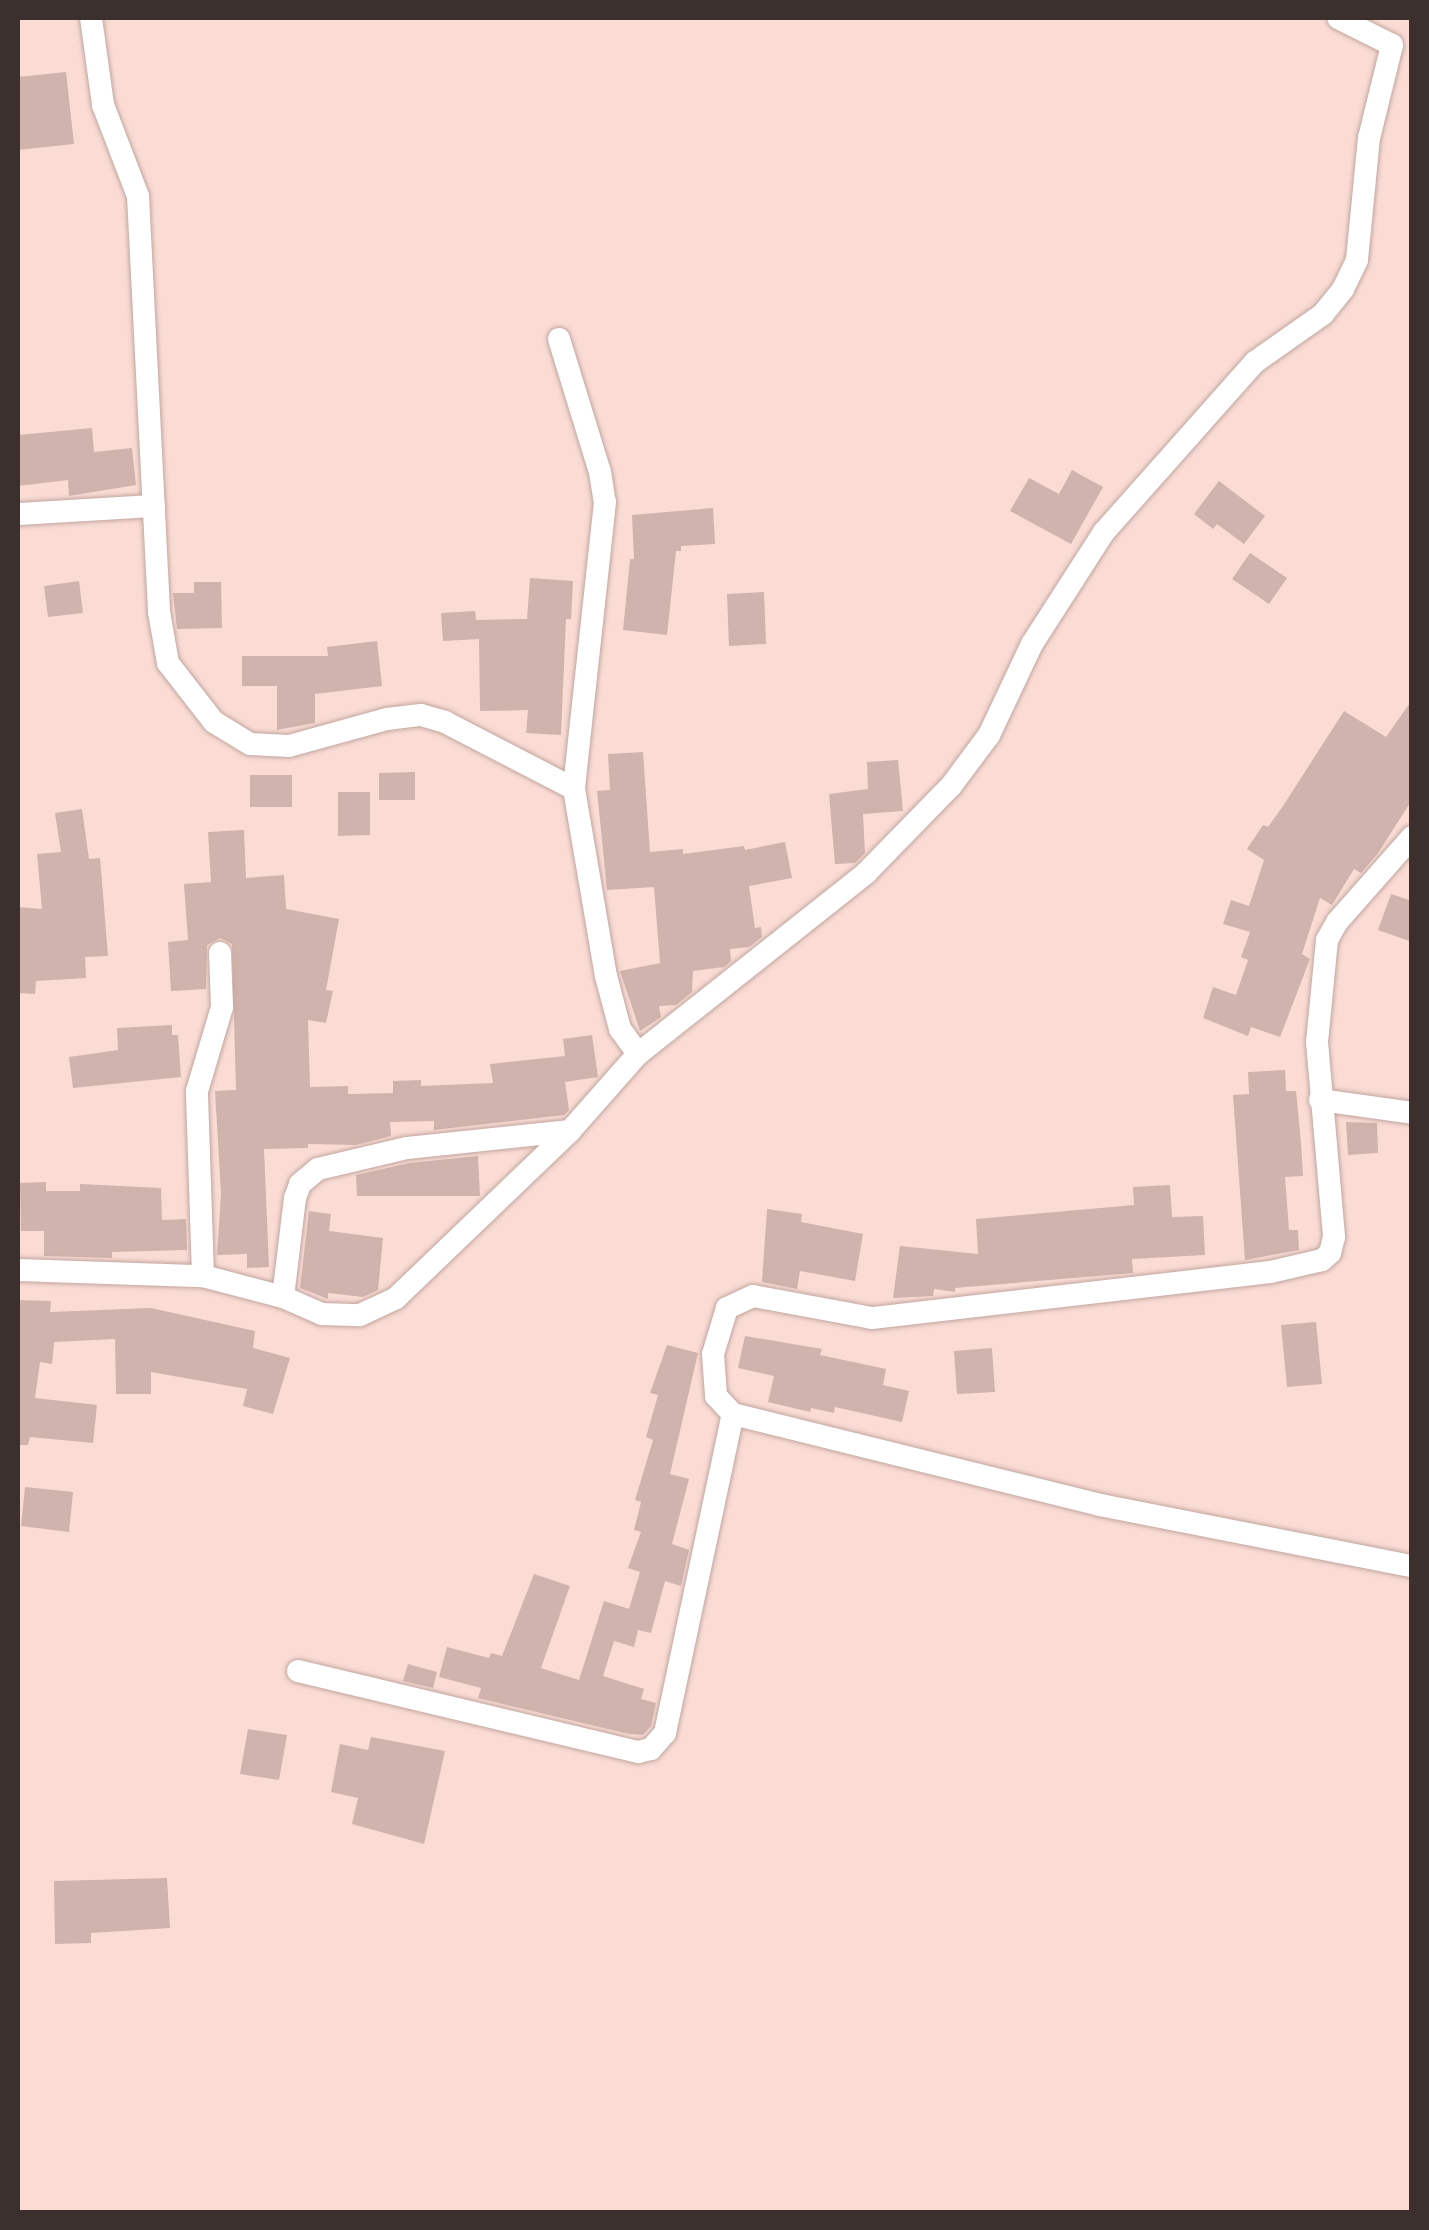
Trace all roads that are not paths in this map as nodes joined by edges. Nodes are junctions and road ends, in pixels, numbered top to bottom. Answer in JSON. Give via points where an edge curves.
{"nodes":[{"id":1,"x":90,"y":18,"type":"edge"},
{"id":2,"x":1338,"y":18,"type":"edge"},
{"id":3,"x":1402,"y":48,"type":"edge"},
{"id":4,"x":558,"y":339,"type":"dead end"},
{"id":5,"x":154,"y":506,"type":"junction"},
{"id":6,"x":18,"y":514,"type":"edge"},
{"id":7,"x":574,"y":789,"type":"junction"},
{"id":8,"x":1412,"y":837,"type":"edge"},
{"id":9,"x":220,"y":953,"type":"dead end"},
{"id":10,"x":638,"y":1054,"type":"junction"},
{"id":11,"x":1320,"y":1100,"type":"junction"},
{"id":12,"x":1412,"y":1114,"type":"edge"},
{"id":13,"x":570,"y":1131,"type":"junction"},
{"id":14,"x":18,"y":1270,"type":"edge"},
{"id":15,"x":203,"y":1276,"type":"junction"},
{"id":16,"x":282,"y":1297,"type":"junction"},
{"id":17,"x":733,"y":1414,"type":"junction"},
{"id":18,"x":1412,"y":1566,"type":"edge"},
{"id":19,"x":298,"y":1672,"type":"dead end"}],
"edges":[{"from":1,"to":5,"type":"street","via":[[103,105],[138,196]]},
{"from":2,"to":3,"type":"street"},
{"from":3,"to":10,"type":"street","via":[[1369,138],[1357,260],[1343,289],[1323,314],[1255,362],[1104,532],[1032,644],[989,735],[952,786],[866,872]]},
{"from":4,"to":7,"type":"street","via":[[605,502]]},
{"from":5,"to":6,"type":"street"},
{"from":5,"to":7,"type":"street","via":[[168,663],[214,722],[250,744],[289,746],[421,716]]},
{"from":7,"to":10,"type":"street","via":[[606,976],[620,1029]]},
{"from":8,"to":11,"type":"street","via":[[1327,940],[1317,1042]]},
{"from":9,"to":15,"type":"street","via":[[222,1007],[196,1091]]},
{"from":10,"to":13,"type":"street"},
{"from":11,"to":12,"type":"street"},
{"from":11,"to":17,"type":"street","via":[[1334,1237],[1322,1260],[1270,1272],[872,1318],[754,1296],[727,1308],[713,1354],[716,1396]]},
{"from":13,"to":16,"type":"street","via":[[396,1298],[360,1314],[322,1314]]},
{"from":13,"to":16,"type":"street","via":[[407,1148],[318,1169],[295,1198]]},
{"from":14,"to":15,"type":"street"},
{"from":15,"to":16,"type":"street"},
{"from":17,"to":18,"type":"street","via":[[1100,1505]]},
{"from":17,"to":19,"type":"street","via":[[665,1734],[651,1749],[638,1752]]}]}
